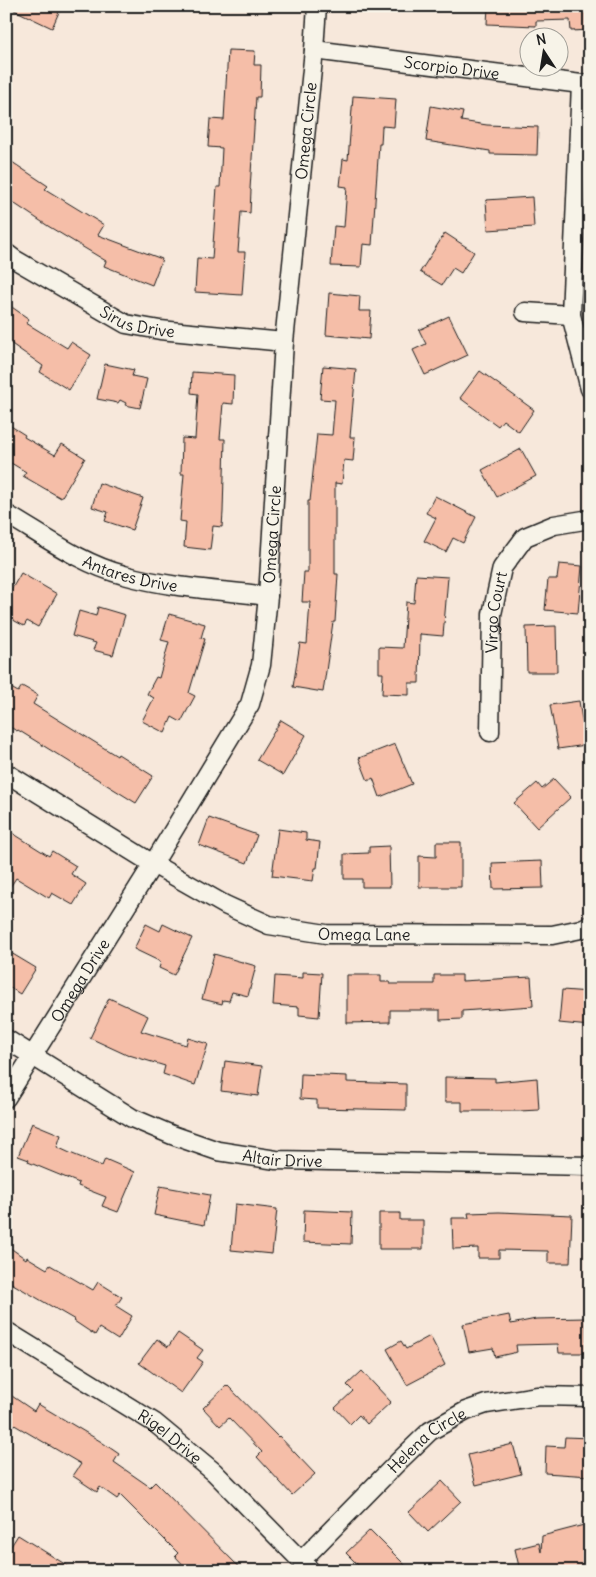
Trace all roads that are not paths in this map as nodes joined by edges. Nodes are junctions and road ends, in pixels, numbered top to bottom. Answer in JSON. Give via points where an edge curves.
{"nodes":[{"id":1,"x":317,"y":6,"type":"edge"},
{"id":2,"x":314,"y":50,"type":"junction"},
{"id":3,"x":586,"y":83,"type":"edge"},
{"id":4,"x":6,"y":253,"type":"edge"},
{"id":5,"x":525,"y":312,"type":"dead end"},
{"id":6,"x":571,"y":315,"type":"junction"},
{"id":7,"x":284,"y":342,"type":"junction"},
{"id":8,"x":590,"y":389,"type":"edge"},
{"id":9,"x":6,"y":514,"type":"edge"},
{"id":10,"x":590,"y":519,"type":"edge"},
{"id":11,"x":268,"y":596,"type":"junction"},
{"id":12,"x":490,"y":732,"type":"dead end"},
{"id":13,"x":6,"y":773,"type":"edge"},
{"id":14,"x":153,"y":864,"type":"junction"},
{"id":15,"x":590,"y":925,"type":"edge"},
{"id":16,"x":6,"y":1039,"type":"edge"},
{"id":17,"x":34,"y":1056,"type":"junction"},
{"id":18,"x":6,"y":1098,"type":"edge"},
{"id":19,"x":590,"y":1166,"type":"edge"},
{"id":20,"x":6,"y":1331,"type":"edge"},
{"id":21,"x":590,"y":1397,"type":"edge"},
{"id":22,"x":306,"y":1566,"type":"edge"}],
"edges":[{"from":1,"to":2,"type":"street","name":"Omega Circle"},
{"from":2,"to":3,"type":"street","name":"Scorpio Drive"},
{"from":2,"to":7,"type":"street","name":"Omega Circle"},
{"from":3,"to":6,"type":"street"},
{"from":4,"to":7,"type":"street","name":"Sirus Drive","via":[[126,324]]},
{"from":5,"to":6,"type":"street"},
{"from":6,"to":8,"type":"street"},
{"from":7,"to":11,"type":"street","name":"Omega Circle"},
{"from":9,"to":11,"type":"street","name":"Antares Drive","via":[[84,560],[124,575]]},
{"from":10,"to":12,"type":"street","name":"Virgo Court","via":[[554,525],[525,537],[502,568],[492,614]]},
{"from":11,"to":14,"type":"street","name":"Omega Circle","via":[[261,666],[250,704]]},
{"from":13,"to":14,"type":"street"},
{"from":14,"to":15,"type":"street","name":"Omega Lane","via":[[225,905],[269,925],[326,934],[552,935]]},
{"from":14,"to":17,"type":"street","name":"Omega Drive"},
{"from":16,"to":17,"type":"street","name":"Altair Drive"},
{"from":17,"to":18,"type":"street","name":"Omega Drive"},
{"from":17,"to":19,"type":"street","name":"Altair Drive","via":[[132,1118],[218,1151],[276,1160]]},
{"from":20,"to":22,"type":"street","name":"Rigel Drive","via":[[155,1423],[214,1472]]},
{"from":21,"to":22,"type":"street","name":"Helena Circle","via":[[538,1396],[486,1404],[430,1431],[398,1462]]}]}
